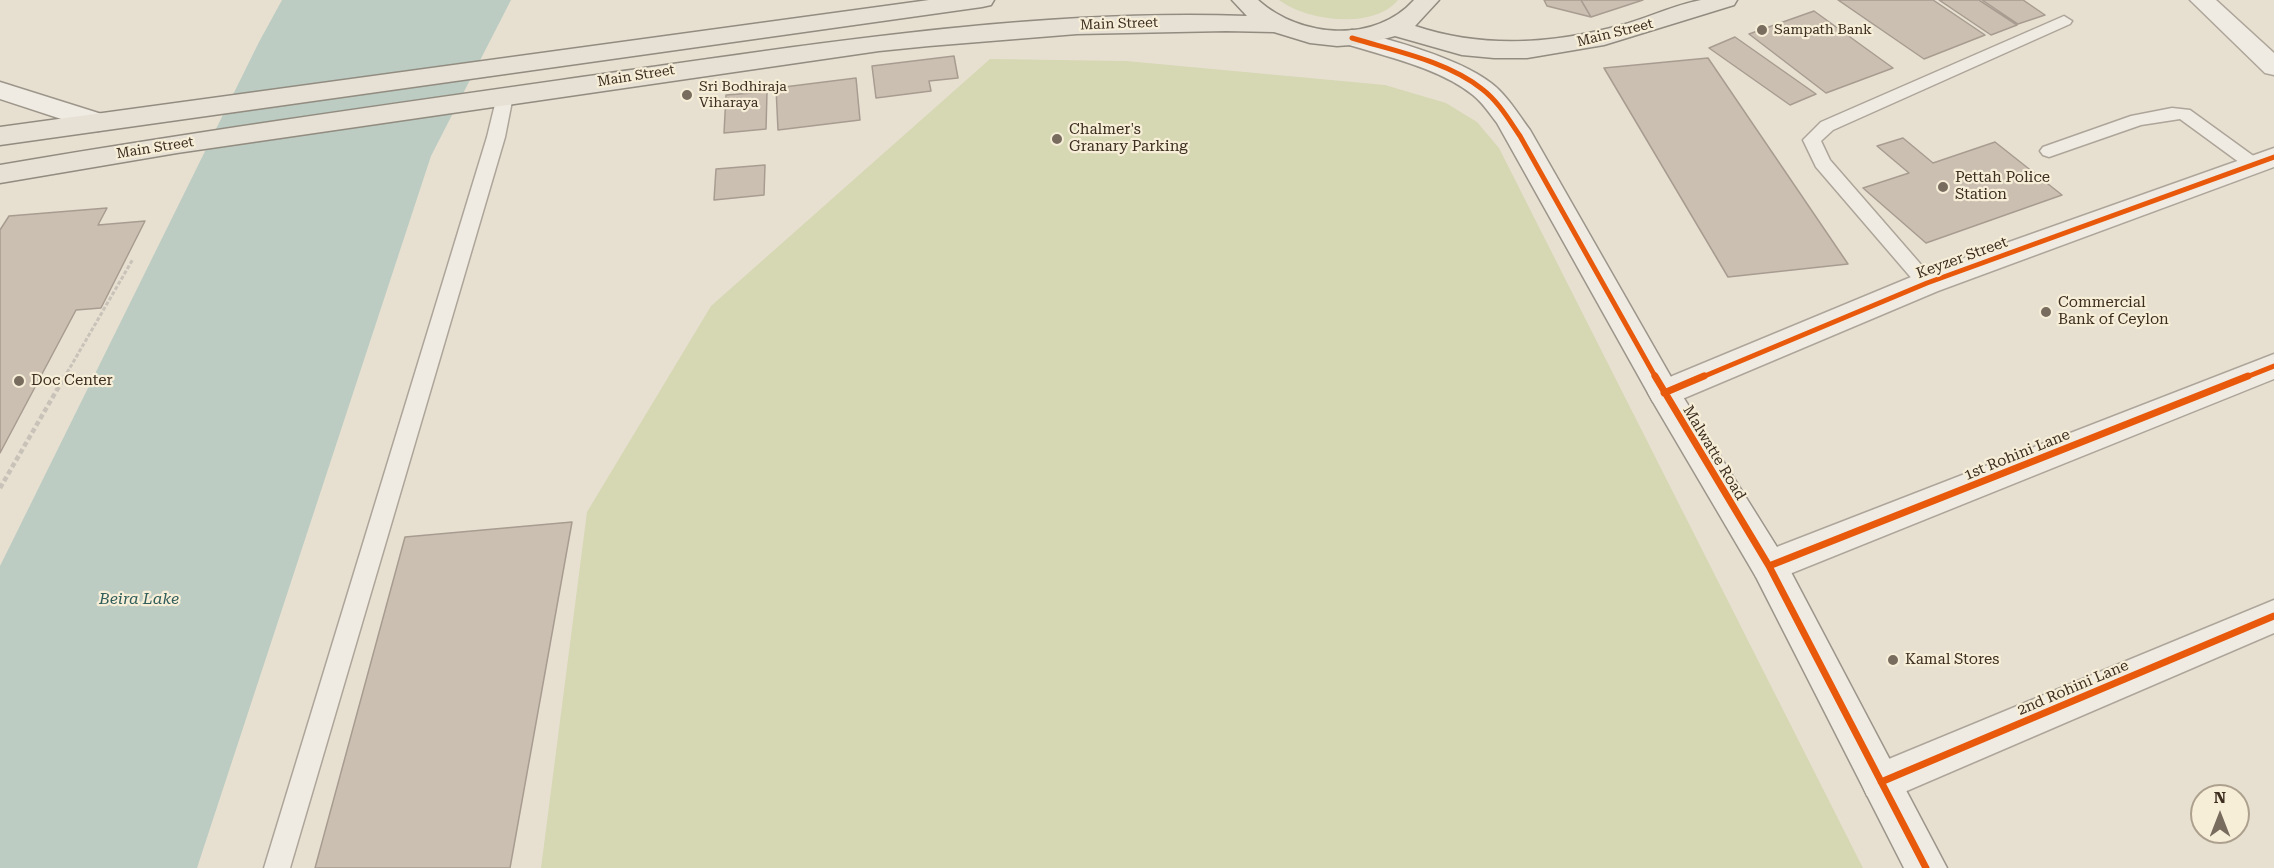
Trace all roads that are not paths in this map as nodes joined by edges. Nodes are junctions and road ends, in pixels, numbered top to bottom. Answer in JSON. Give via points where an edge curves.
{"nodes":[{"id":1,"x":982,"y":0,"type":"edge"},
{"id":2,"x":1244,"y":0,"type":"edge"},
{"id":3,"x":1427,"y":0,"type":"edge"},
{"id":4,"x":1725,"y":0,"type":"edge"},
{"id":5,"x":2202,"y":0,"type":"edge"},
{"id":6,"x":2064,"y":21,"type":"dead end"},
{"id":7,"x":1276,"y":25,"type":"junction"},
{"id":8,"x":1396,"y":28,"type":"junction"},
{"id":9,"x":1352,"y":38,"type":"junction"},
{"id":10,"x":2274,"y":67,"type":"edge"},
{"id":11,"x":0,"y":90,"type":"edge"},
{"id":12,"x":505,"y":96,"type":"junction"},
{"id":13,"x":98,"y":122,"type":"junction"},
{"id":14,"x":0,"y":135,"type":"edge"},
{"id":15,"x":2049,"y":151,"type":"dead end"},
{"id":16,"x":2264,"y":161,"type":"edge"},
{"id":17,"x":0,"y":174,"type":"edge"},
{"id":18,"x":1927,"y":283,"type":"junction"},
{"id":19,"x":2274,"y":366,"type":"edge"},
{"id":20,"x":1664,"y":393,"type":"junction"},
{"id":21,"x":1769,"y":566,"type":"junction"},
{"id":22,"x":2274,"y":616,"type":"edge"},
{"id":23,"x":1881,"y":782,"type":"junction"},
{"id":24,"x":277,"y":868,"type":"edge"},
{"id":25,"x":1926,"y":868,"type":"edge"}],
"edges":[{"from":1,"to":13,"type":"main road","name":"Main Street"},
{"from":2,"to":7,"type":"main road"},
{"from":3,"to":8,"type":"main road","via":[[1420,13]]},
{"from":4,"to":8,"type":"main road","name":"Main Street","via":[[1654,24],[1554,46],[1506,50],[1463,47]]},
{"from":5,"to":10,"type":"street"},
{"from":6,"to":18,"type":"lane","via":[[1827,126],[1812,140],[1822,163]]},
{"from":7,"to":9,"type":"main road","via":[[1300,33]]},
{"from":7,"to":12,"type":"main road","name":"Main Street","via":[[1201,21],[991,31],[868,44]]},
{"from":8,"to":9,"type":"main road"},
{"from":9,"to":20,"type":"street","name":"Malwatte Road","via":[[1450,72],[1480,88],[1500,107]]},
{"from":11,"to":13,"type":"street"},
{"from":12,"to":17,"type":"main road","name":"Main Street"},
{"from":12,"to":24,"type":"lane"},
{"from":13,"to":14,"type":"main road","name":"Main Street"},
{"from":15,"to":16,"type":"lane","via":[[2138,120],[2177,112]]},
{"from":16,"to":18,"type":"street","name":"Keyzer Street"},
{"from":18,"to":20,"type":"street","name":"Keyzer Street"},
{"from":19,"to":21,"type":"street","name":"1st Rohini Lane"},
{"from":20,"to":21,"type":"street","name":"Malwatte Road"},
{"from":21,"to":23,"type":"street","name":"Malwatte Road"},
{"from":22,"to":23,"type":"street","name":"2nd Rohini Lane"},
{"from":23,"to":25,"type":"street","name":"Malwatte Road"}]}
